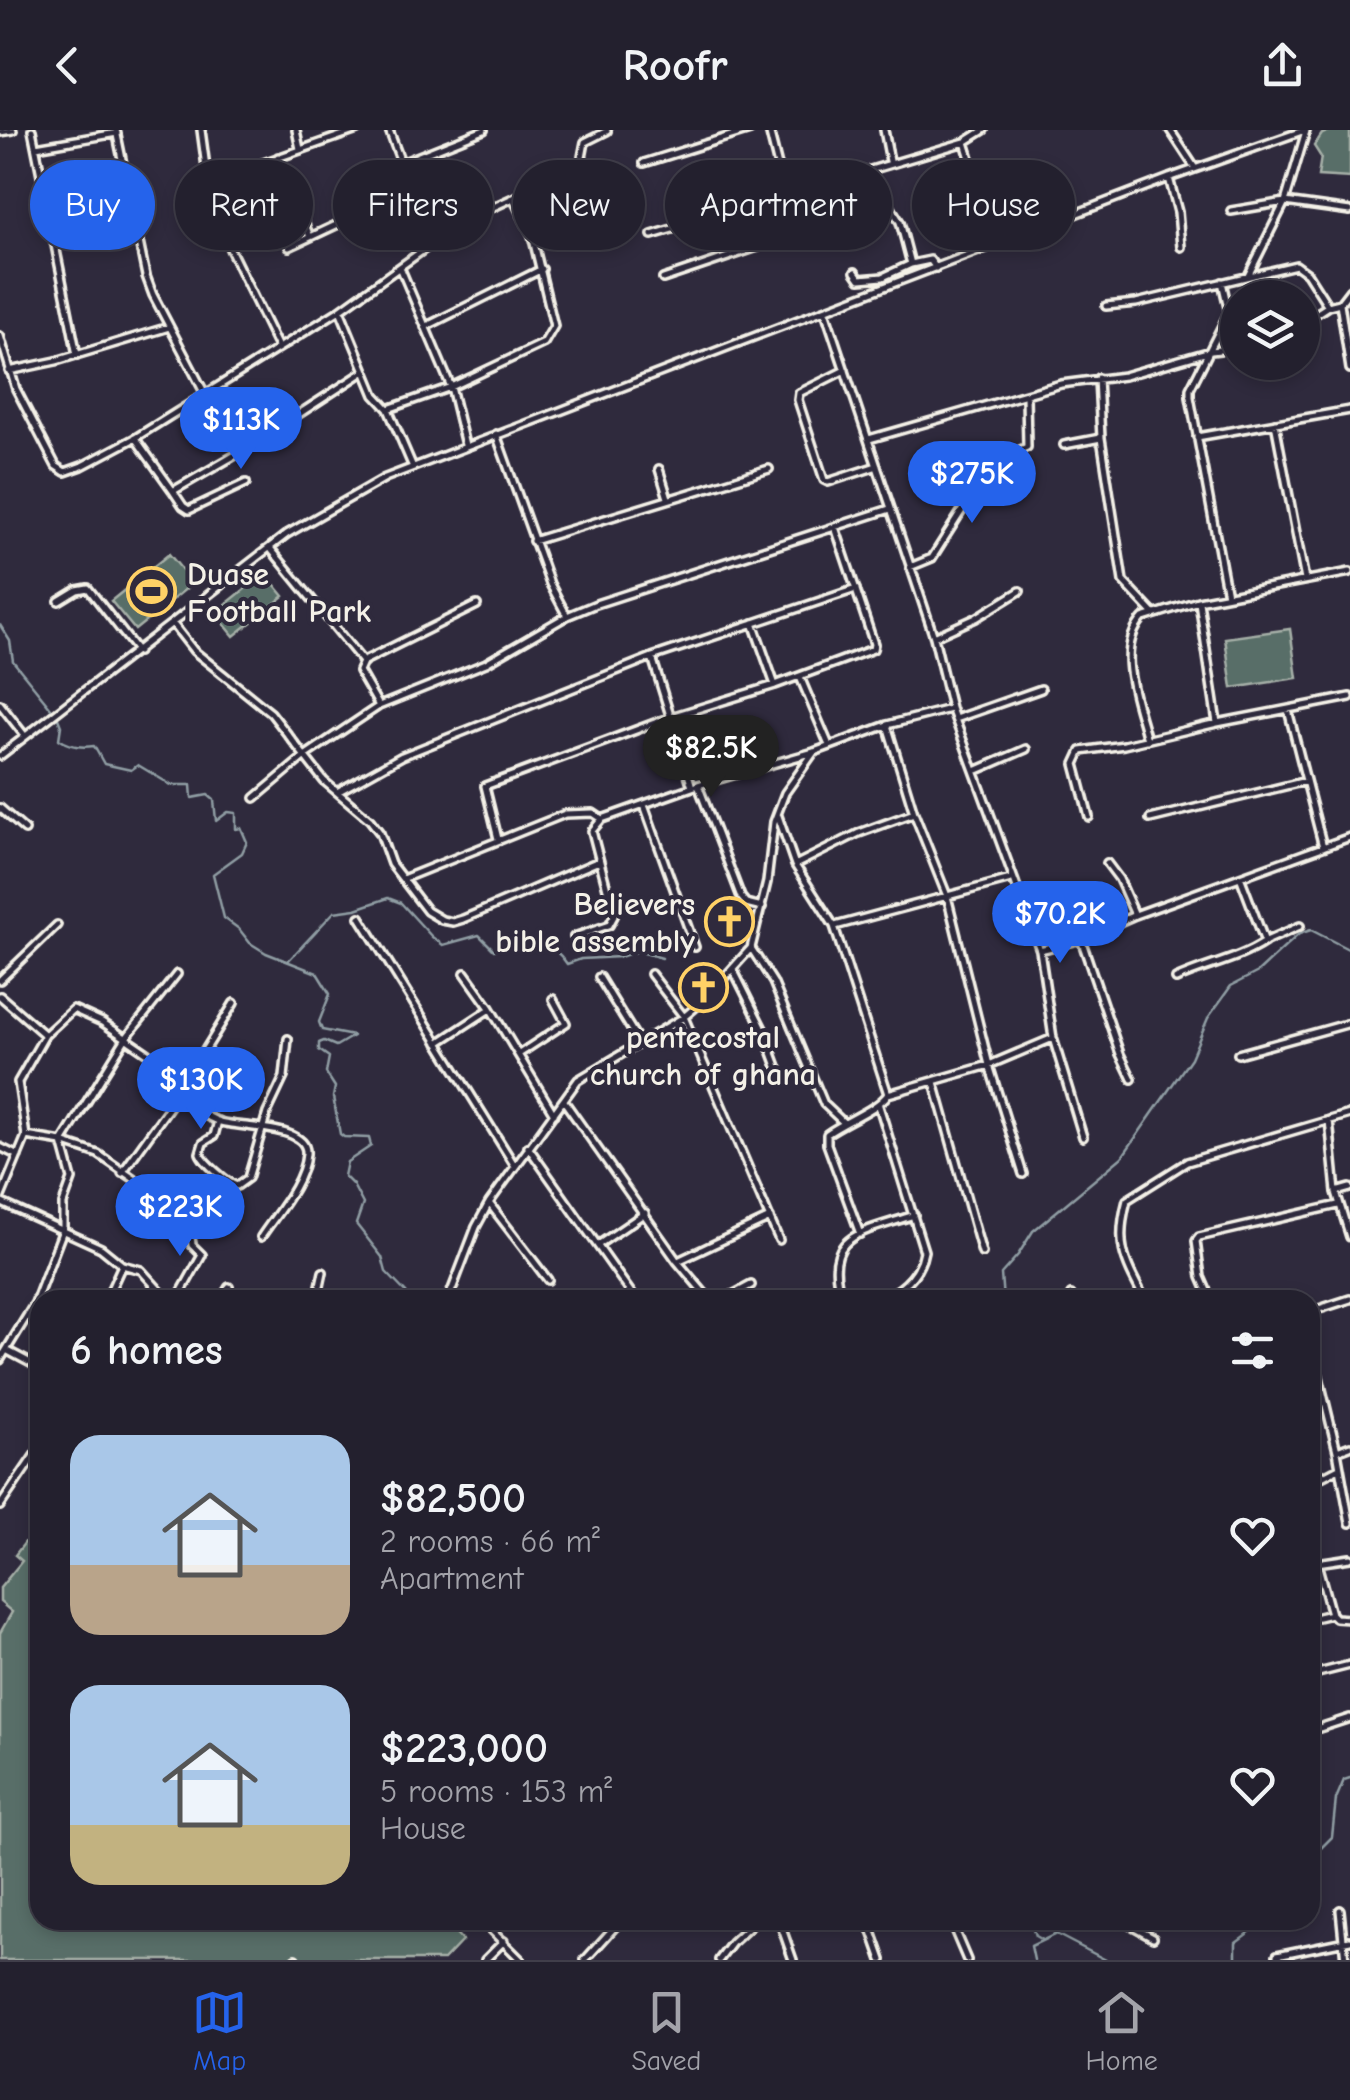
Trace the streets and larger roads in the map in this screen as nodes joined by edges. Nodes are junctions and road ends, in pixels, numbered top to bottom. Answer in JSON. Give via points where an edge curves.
{"nodes":[{"id":1,"x":13,"y":130,"type":"edge"},
{"id":2,"x":32,"y":130,"type":"edge"},
{"id":3,"x":201,"y":130,"type":"edge"},
{"id":4,"x":296,"y":130,"type":"edge"},
{"id":5,"x":358,"y":130,"type":"edge"},
{"id":6,"x":389,"y":130,"type":"edge"},
{"id":7,"x":461,"y":130,"type":"edge"},
{"id":8,"x":484,"y":130,"type":"edge"},
{"id":9,"x":750,"y":130,"type":"edge"},
{"id":10,"x":769,"y":130,"type":"edge"},
{"id":11,"x":884,"y":130,"type":"edge"},
{"id":12,"x":984,"y":130,"type":"edge"},
{"id":13,"x":1170,"y":130,"type":"edge"},
{"id":14,"x":1305,"y":130,"type":"edge"},
{"id":15,"x":117,"y":131,"type":"edge"},
{"id":16,"x":607,"y":131,"type":"edge"},
{"id":17,"x":0,"y":132,"type":"edge"},
{"id":18,"x":463,"y":139,"type":"junction"},
{"id":19,"x":965,"y":142,"type":"junction"},
{"id":20,"x":36,"y":146,"type":"junction"},
{"id":21,"x":300,"y":149,"type":"junction"},
{"id":22,"x":278,"y":157,"type":"junction"},
{"id":23,"x":205,"y":160,"type":"edge"},
{"id":24,"x":270,"y":160,"type":"edge"},
{"id":25,"x":279,"y":160,"type":"edge"},
{"id":26,"x":400,"y":160,"type":"edge"},
{"id":27,"x":412,"y":160,"type":"edge"},
{"id":28,"x":581,"y":160,"type":"edge"},
{"id":29,"x":776,"y":160,"type":"edge"},
{"id":30,"x":890,"y":160,"type":"edge"},
{"id":31,"x":970,"y":160,"type":"edge"},
{"id":32,"x":892,"y":161,"type":"edge"},
{"id":33,"x":645,"y":163,"type":"edge"},
{"id":34,"x":1195,"y":168,"type":"junction"},
{"id":35,"x":1168,"y":178,"type":"junction"},
{"id":36,"x":513,"y":198,"type":"edge"},
{"id":37,"x":1284,"y":202,"type":"junction"},
{"id":38,"x":493,"y":207,"type":"edge"},
{"id":39,"x":1232,"y":211,"type":"dead end"},
{"id":40,"x":1350,"y":211,"type":"edge"},
{"id":41,"x":1075,"y":214,"type":"edge"},
{"id":42,"x":665,"y":230,"type":"edge"},
{"id":43,"x":652,"y":234,"type":"dead end"},
{"id":44,"x":1181,"y":247,"type":"dead end"},
{"id":45,"x":231,"y":250,"type":"edge"},
{"id":46,"x":422,"y":250,"type":"edge"},
{"id":47,"x":537,"y":250,"type":"edge"},
{"id":48,"x":981,"y":250,"type":"edge"},
{"id":49,"x":912,"y":264,"type":"junction"},
{"id":50,"x":400,"y":267,"type":"junction"},
{"id":51,"x":542,"y":268,"type":"junction"},
{"id":52,"x":936,"y":268,"type":"junction"},
{"id":53,"x":855,"y":272,"type":"dead end"},
{"id":54,"x":1248,"y":276,"type":"junction"},
{"id":55,"x":884,"y":277,"type":"junction"},
{"id":56,"x":663,"y":279,"type":"dead end"},
{"id":57,"x":1231,"y":280,"type":"edge"},
{"id":58,"x":1220,"y":282,"type":"edge"},
{"id":59,"x":889,"y":287,"type":"junction"},
{"id":60,"x":1350,"y":290,"type":"edge"},
{"id":61,"x":1340,"y":303,"type":"junction"},
{"id":62,"x":1106,"y":306,"type":"dead end"},
{"id":63,"x":1328,"y":306,"type":"junction"},
{"id":64,"x":340,"y":310,"type":"junction"},
{"id":65,"x":825,"y":310,"type":"junction"},
{"id":66,"x":1320,"y":311,"type":"edge"},
{"id":67,"x":170,"y":327,"type":"junction"},
{"id":68,"x":425,"y":327,"type":"junction"},
{"id":69,"x":1220,"y":332,"type":"edge"},
{"id":70,"x":0,"y":336,"type":"edge"},
{"id":71,"x":278,"y":347,"type":"junction"},
{"id":72,"x":1220,"y":350,"type":"edge"},
{"id":73,"x":1211,"y":351,"type":"junction"},
{"id":74,"x":77,"y":355,"type":"junction"},
{"id":75,"x":1350,"y":369,"type":"edge"},
{"id":76,"x":366,"y":370,"type":"junction"},
{"id":77,"x":845,"y":370,"type":"junction"},
{"id":78,"x":8,"y":371,"type":"junction"},
{"id":79,"x":1098,"y":378,"type":"junction"},
{"id":80,"x":451,"y":388,"type":"junction"},
{"id":81,"x":205,"y":394,"type":"junction"},
{"id":82,"x":1026,"y":394,"type":"junction"},
{"id":83,"x":388,"y":409,"type":"junction"},
{"id":84,"x":1350,"y":410,"type":"edge"},
{"id":85,"x":1275,"y":423,"type":"junction"},
{"id":86,"x":496,"y":434,"type":"junction"},
{"id":87,"x":1196,"y":437,"type":"junction"},
{"id":88,"x":135,"y":438,"type":"junction"},
{"id":89,"x":1101,"y":438,"type":"junction"},
{"id":90,"x":869,"y":439,"type":"junction"},
{"id":91,"x":465,"y":445,"type":"junction"},
{"id":92,"x":1064,"y":445,"type":"dead end"},
{"id":93,"x":412,"y":465,"type":"junction"},
{"id":94,"x":877,"y":466,"type":"junction"},
{"id":95,"x":659,"y":469,"type":"dead end"},
{"id":96,"x":769,"y":469,"type":"dead end"},
{"id":97,"x":246,"y":483,"type":"dead end"},
{"id":98,"x":174,"y":491,"type":"junction"},
{"id":99,"x":668,"y":498,"type":"junction"},
{"id":100,"x":890,"y":509,"type":"junction"},
{"id":101,"x":835,"y":528,"type":"junction"},
{"id":102,"x":534,"y":541,"type":"junction"},
{"id":103,"x":270,"y":547,"type":"junction"},
{"id":104,"x":910,"y":567,"type":"junction"},
{"id":105,"x":1350,"y":572,"type":"edge"},
{"id":106,"x":1304,"y":580,"type":"junction"},
{"id":107,"x":856,"y":589,"type":"junction"},
{"id":108,"x":1020,"y":591,"type":"dead end"},
{"id":109,"x":1227,"y":595,"type":"junction"},
{"id":110,"x":1198,"y":600,"type":"junction"},
{"id":111,"x":60,"y":602,"type":"dead end"},
{"id":112,"x":477,"y":605,"type":"dead end"},
{"id":113,"x":1154,"y":614,"type":"junction"},
{"id":114,"x":567,"y":616,"type":"junction"},
{"id":115,"x":753,"y":623,"type":"junction"},
{"id":116,"x":173,"y":624,"type":"junction"},
{"id":117,"x":934,"y":637,"type":"junction"},
{"id":118,"x":138,"y":652,"type":"junction"},
{"id":119,"x":652,"y":657,"type":"junction"},
{"id":120,"x":362,"y":662,"type":"junction"},
{"id":121,"x":800,"y":677,"type":"junction"},
{"id":122,"x":775,"y":686,"type":"junction"},
{"id":123,"x":1040,"y":689,"type":"dead end"},
{"id":124,"x":1350,"y":697,"type":"edge"},
{"id":125,"x":0,"y":704,"type":"edge"},
{"id":126,"x":378,"y":706,"type":"junction"},
{"id":127,"x":951,"y":708,"type":"junction"},
{"id":128,"x":1288,"y":708,"type":"junction"},
{"id":129,"x":671,"y":717,"type":"junction"},
{"id":130,"x":955,"y":719,"type":"junction"},
{"id":131,"x":1217,"y":723,"type":"junction"},
{"id":132,"x":886,"y":724,"type":"junction"},
{"id":133,"x":26,"y":736,"type":"junction"},
{"id":134,"x":1147,"y":740,"type":"junction"},
{"id":135,"x":828,"y":745,"type":"junction"},
{"id":136,"x":1026,"y":749,"type":"dead end"},
{"id":137,"x":814,"y":752,"type":"junction"},
{"id":138,"x":306,"y":755,"type":"junction"},
{"id":139,"x":0,"y":756,"type":"edge"},
{"id":140,"x":974,"y":771,"type":"junction"},
{"id":141,"x":1306,"y":780,"type":"junction"},
{"id":142,"x":695,"y":786,"type":"junction"},
{"id":143,"x":339,"y":791,"type":"junction"},
{"id":144,"x":255,"y":798,"type":"dead end"},
{"id":145,"x":644,"y":805,"type":"junction"},
{"id":146,"x":0,"y":808,"type":"edge"},
{"id":147,"x":914,"y":813,"type":"junction"},
{"id":148,"x":777,"y":814,"type":"junction"},
{"id":149,"x":1089,"y":817,"type":"dead end"},
{"id":150,"x":1150,"y":819,"type":"dead end"},
{"id":151,"x":602,"y":820,"type":"junction"},
{"id":152,"x":25,"y":830,"type":"dead end"},
{"id":153,"x":1350,"y":837,"type":"edge"},
{"id":154,"x":498,"y":839,"type":"junction"},
{"id":155,"x":1324,"y":847,"type":"junction"},
{"id":156,"x":599,"y":861,"type":"junction"},
{"id":157,"x":1107,"y":863,"type":"dead end"},
{"id":158,"x":795,"y":865,"type":"junction"},
{"id":159,"x":404,"y":878,"type":"junction"},
{"id":160,"x":1011,"y":879,"type":"junction"},
{"id":161,"x":1241,"y":879,"type":"junction"},
{"id":162,"x":947,"y":896,"type":"junction"},
{"id":163,"x":762,"y":907,"type":"junction"},
{"id":164,"x":1136,"y":915,"type":"junction"},
{"id":165,"x":360,"y":917,"type":"dead end"},
{"id":166,"x":57,"y":925,"type":"dead end"},
{"id":167,"x":834,"y":926,"type":"junction"},
{"id":168,"x":1300,"y":926,"type":"dead end"},
{"id":169,"x":574,"y":937,"type":"dead end"},
{"id":170,"x":1082,"y":939,"type":"junction"},
{"id":171,"x":1265,"y":942,"type":"junction"},
{"id":172,"x":694,"y":947,"type":"dead end"},
{"id":173,"x":751,"y":948,"type":"junction"},
{"id":174,"x":1040,"y":950,"type":"junction"},
{"id":175,"x":732,"y":969,"type":"junction"},
{"id":176,"x":464,"y":973,"type":"dead end"},
{"id":177,"x":176,"y":974,"type":"dead end"},
{"id":178,"x":651,"y":974,"type":"dead end"},
{"id":179,"x":599,"y":977,"type":"dead end"},
{"id":180,"x":1176,"y":979,"type":"dead end"},
{"id":181,"x":0,"y":980,"type":"edge"},
{"id":182,"x":0,"y":996,"type":"edge"},
{"id":183,"x":553,"y":998,"type":"dead end"},
{"id":184,"x":234,"y":1003,"type":"dead end"},
{"id":185,"x":490,"y":1008,"type":"junction"},
{"id":186,"x":684,"y":1017,"type":"junction"},
{"id":187,"x":1350,"y":1023,"type":"edge"},
{"id":188,"x":45,"y":1035,"type":"junction"},
{"id":189,"x":126,"y":1038,"type":"junction"},
{"id":190,"x":1053,"y":1038,"type":"junction"},
{"id":191,"x":288,"y":1039,"type":"dead end"},
{"id":192,"x":639,"y":1042,"type":"junction"},
{"id":193,"x":438,"y":1043,"type":"junction"},
{"id":194,"x":520,"y":1054,"type":"junction"},
{"id":195,"x":1238,"y":1054,"type":"dead end"},
{"id":196,"x":989,"y":1065,"type":"junction"},
{"id":197,"x":1132,"y":1079,"type":"dead end"},
{"id":198,"x":187,"y":1080,"type":"junction"},
{"id":199,"x":782,"y":1080,"type":"dead end"},
{"id":200,"x":934,"y":1082,"type":"junction"},
{"id":201,"x":888,"y":1094,"type":"junction"},
{"id":202,"x":176,"y":1096,"type":"junction"},
{"id":203,"x":564,"y":1101,"type":"junction"},
{"id":204,"x":879,"y":1106,"type":"junction"},
{"id":205,"x":554,"y":1114,"type":"junction"},
{"id":206,"x":1350,"y":1114,"type":"edge"},
{"id":207,"x":1329,"y":1120,"type":"junction"},
{"id":208,"x":218,"y":1121,"type":"junction"},
{"id":209,"x":844,"y":1123,"type":"junction"},
{"id":210,"x":262,"y":1127,"type":"junction"},
{"id":211,"x":26,"y":1136,"type":"junction"},
{"id":212,"x":1084,"y":1137,"type":"dead end"},
{"id":213,"x":62,"y":1142,"type":"junction"},
{"id":214,"x":0,"y":1147,"type":"edge"},
{"id":215,"x":528,"y":1147,"type":"junction"},
{"id":216,"x":18,"y":1156,"type":"junction"},
{"id":217,"x":514,"y":1166,"type":"junction"},
{"id":218,"x":122,"y":1172,"type":"junction"},
{"id":219,"x":1023,"y":1174,"type":"dead end"},
{"id":220,"x":1350,"y":1188,"type":"edge"},
{"id":221,"x":1336,"y":1192,"type":"junction"},
{"id":222,"x":0,"y":1201,"type":"edge"},
{"id":223,"x":489,"y":1204,"type":"junction"},
{"id":224,"x":1338,"y":1206,"type":"junction"},
{"id":225,"x":645,"y":1213,"type":"junction"},
{"id":226,"x":914,"y":1216,"type":"junction"},
{"id":227,"x":770,"y":1218,"type":"junction"},
{"id":228,"x":62,"y":1230,"type":"junction"},
{"id":229,"x":860,"y":1234,"type":"junction"},
{"id":230,"x":261,"y":1237,"type":"dead end"},
{"id":231,"x":1350,"y":1238,"type":"edge"},
{"id":232,"x":779,"y":1240,"type":"dead end"},
{"id":233,"x":598,"y":1245,"type":"junction"},
{"id":234,"x":982,"y":1253,"type":"dead end"},
{"id":235,"x":677,"y":1261,"type":"junction"},
{"id":236,"x":122,"y":1265,"type":"junction"},
{"id":237,"x":323,"y":1272,"type":"dead end"},
{"id":238,"x":548,"y":1280,"type":"dead end"},
{"id":239,"x":751,"y":1285,"type":"dead end"},
{"id":240,"x":229,"y":1287,"type":"dead end"},
{"id":241,"x":40,"y":1290,"type":"edge"},
{"id":242,"x":111,"y":1290,"type":"edge"},
{"id":243,"x":159,"y":1290,"type":"edge"},
{"id":244,"x":183,"y":1290,"type":"edge"},
{"id":245,"x":227,"y":1290,"type":"edge"},
{"id":246,"x":320,"y":1290,"type":"edge"},
{"id":247,"x":452,"y":1290,"type":"edge"},
{"id":248,"x":629,"y":1290,"type":"edge"},
{"id":249,"x":702,"y":1290,"type":"edge"},
{"id":250,"x":742,"y":1290,"type":"edge"},
{"id":251,"x":839,"y":1290,"type":"edge"},
{"id":252,"x":897,"y":1290,"type":"edge"},
{"id":253,"x":1141,"y":1290,"type":"edge"},
{"id":254,"x":1206,"y":1290,"type":"edge"},
{"id":255,"x":1350,"y":1299,"type":"edge"},
{"id":256,"x":30,"y":1309,"type":"edge"},
{"id":257,"x":1320,"y":1309,"type":"edge"},
{"id":258,"x":8,"y":1351,"type":"junction"},
{"id":259,"x":0,"y":1360,"type":"edge"},
{"id":260,"x":30,"y":1363,"type":"edge"},
{"id":261,"x":1320,"y":1381,"type":"edge"},
{"id":262,"x":1350,"y":1446,"type":"edge"},
{"id":263,"x":1337,"y":1451,"type":"junction"},
{"id":264,"x":30,"y":1461,"type":"edge"},
{"id":265,"x":1339,"y":1468,"type":"junction"},
{"id":266,"x":1320,"y":1478,"type":"edge"},
{"id":267,"x":0,"y":1506,"type":"edge"},
{"id":268,"x":1350,"y":1522,"type":"edge"},
{"id":269,"x":1350,"y":1558,"type":"edge"},
{"id":270,"x":1320,"y":1562,"type":"edge"},
{"id":271,"x":1320,"y":1583,"type":"edge"},
{"id":272,"x":1331,"y":1614,"type":"junction"},
{"id":273,"x":1320,"y":1617,"type":"edge"},
{"id":274,"x":1350,"y":1619,"type":"edge"},
{"id":275,"x":1350,"y":1664,"type":"edge"},
{"id":276,"x":1320,"y":1672,"type":"edge"},
{"id":277,"x":1350,"y":1718,"type":"edge"},
{"id":278,"x":1320,"y":1728,"type":"edge"},
{"id":279,"x":1340,"y":1910,"type":"dead end"},
{"id":280,"x":492,"y":1930,"type":"edge"},
{"id":281,"x":610,"y":1930,"type":"edge"},
{"id":282,"x":746,"y":1930,"type":"edge"},
{"id":283,"x":782,"y":1930,"type":"edge"},
{"id":284,"x":872,"y":1930,"type":"edge"},
{"id":285,"x":954,"y":1930,"type":"edge"},
{"id":286,"x":1140,"y":1930,"type":"edge"},
{"id":287,"x":1153,"y":1937,"type":"dead end"},
{"id":288,"x":1347,"y":1940,"type":"edge"},
{"id":289,"x":504,"y":1941,"type":"junction"},
{"id":290,"x":1277,"y":1955,"type":"dead end"},
{"id":291,"x":485,"y":1960,"type":"edge"},
{"id":292,"x":521,"y":1960,"type":"edge"},
{"id":293,"x":585,"y":1960,"type":"edge"},
{"id":294,"x":719,"y":1960,"type":"edge"},
{"id":295,"x":793,"y":1960,"type":"edge"},
{"id":296,"x":882,"y":1960,"type":"edge"},
{"id":297,"x":967,"y":1960,"type":"edge"},
{"id":298,"x":1346,"y":1960,"type":"edge"}],
"edges":[{"from":1,"to":17,"type":"street"},
{"from":2,"to":20,"type":"street"},
{"from":3,"to":23,"type":"street"},
{"from":4,"to":21,"type":"street"},
{"from":5,"to":21,"type":"street"},
{"from":6,"to":26,"type":"street"},
{"from":7,"to":18,"type":"street"},
{"from":8,"to":18,"type":"street"},
{"from":9,"to":33,"type":"street"},
{"from":10,"to":29,"type":"street"},
{"from":11,"to":30,"type":"street"},
{"from":12,"to":19,"type":"street"},
{"from":13,"to":34,"type":"street"},
{"from":14,"to":34,"type":"street"},
{"from":14,"to":37,"type":"street"},
{"from":15,"to":20,"type":"street"},
{"from":15,"to":67,"type":"street","via":[[146,276]]},
{"from":16,"to":28,"type":"street","via":[[585,142]]},
{"from":18,"to":27,"type":"street"},
{"from":19,"to":31,"type":"street"},
{"from":19,"to":32,"type":"street"},
{"from":20,"to":74,"type":"street"},
{"from":21,"to":22,"type":"street"},
{"from":22,"to":24,"type":"street"},
{"from":22,"to":25,"type":"street"},
{"from":34,"to":35,"type":"street"},
{"from":35,"to":41,"type":"street"},
{"from":35,"to":44,"type":"street"},
{"from":36,"to":38,"type":"street"},
{"from":37,"to":39,"type":"street"},
{"from":37,"to":40,"type":"street"},
{"from":37,"to":54,"type":"street"},
{"from":42,"to":43,"type":"street"},
{"from":45,"to":71,"type":"street"},
{"from":46,"to":50,"type":"street"},
{"from":47,"to":51,"type":"street"},
{"from":48,"to":52,"type":"street"},
{"from":49,"to":52,"type":"street","via":[[930,260]]},
{"from":49,"to":55,"type":"street"},
{"from":49,"to":56,"type":"street","via":[[888,204]]},
{"from":50,"to":64,"type":"street"},
{"from":50,"to":68,"type":"street"},
{"from":51,"to":68,"type":"street"},
{"from":51,"to":80,"type":"street","via":[[554,326],[549,338]]},
{"from":52,"to":59,"type":"street"},
{"from":53,"to":55,"type":"street","via":[[860,279]]},
{"from":54,"to":57,"type":"street"},
{"from":54,"to":63,"type":"street","via":[[1296,265]]},
{"from":55,"to":59,"type":"street"},
{"from":58,"to":62,"type":"street"},
{"from":59,"to":65,"type":"street"},
{"from":60,"to":61,"type":"street"},
{"from":61,"to":63,"type":"street"},
{"from":61,"to":75,"type":"street"},
{"from":63,"to":66,"type":"street"},
{"from":64,"to":71,"type":"street"},
{"from":64,"to":76,"type":"street"},
{"from":65,"to":77,"type":"street"},
{"from":65,"to":86,"type":"street"},
{"from":67,"to":74,"type":"street"},
{"from":67,"to":81,"type":"street"},
{"from":68,"to":80,"type":"street"},
{"from":69,"to":73,"type":"street"},
{"from":70,"to":78,"type":"street"},
{"from":71,"to":81,"type":"street"},
{"from":72,"to":73,"type":"street"},
{"from":73,"to":79,"type":"street"},
{"from":73,"to":87,"type":"street","via":[[1190,388]]},
{"from":74,"to":78,"type":"street"},
{"from":76,"to":83,"type":"street"},
{"from":76,"to":98,"type":"street"},
{"from":77,"to":90,"type":"street"},
{"from":77,"to":94,"type":"street","via":[[799,393],[824,480]]},
{"from":78,"to":88,"type":"street","via":[[62,471]]},
{"from":79,"to":82,"type":"street"},
{"from":79,"to":89,"type":"street"},
{"from":80,"to":83,"type":"street"},
{"from":80,"to":91,"type":"street"},
{"from":81,"to":88,"type":"street"},
{"from":82,"to":90,"type":"street"},
{"from":82,"to":104,"type":"street","via":[[1027,447],[992,463],[932,558]]},
{"from":83,"to":93,"type":"street"},
{"from":84,"to":85,"type":"street"},
{"from":85,"to":87,"type":"street"},
{"from":85,"to":106,"type":"street"},
{"from":86,"to":91,"type":"street"},
{"from":86,"to":102,"type":"street"},
{"from":87,"to":109,"type":"street"},
{"from":88,"to":98,"type":"street"},
{"from":89,"to":92,"type":"street"},
{"from":89,"to":113,"type":"street","via":[[1123,581]]},
{"from":90,"to":94,"type":"street"},
{"from":91,"to":93,"type":"street"},
{"from":93,"to":103,"type":"street","via":[[331,506]]},
{"from":94,"to":100,"type":"street"},
{"from":95,"to":99,"type":"street"},
{"from":96,"to":99,"type":"street"},
{"from":97,"to":98,"type":"street","via":[[189,510]]},
{"from":99,"to":102,"type":"street"},
{"from":100,"to":101,"type":"street"},
{"from":100,"to":104,"type":"street"},
{"from":101,"to":107,"type":"street"},
{"from":101,"to":114,"type":"street"},
{"from":102,"to":114,"type":"street"},
{"from":103,"to":116,"type":"street"},
{"from":103,"to":120,"type":"street"},
{"from":104,"to":117,"type":"street"},
{"from":105,"to":106,"type":"street"},
{"from":106,"to":109,"type":"street"},
{"from":107,"to":115,"type":"street"},
{"from":107,"to":121,"type":"street","via":[[873,649]]},
{"from":108,"to":117,"type":"street"},
{"from":109,"to":110,"type":"street"},
{"from":110,"to":113,"type":"street"},
{"from":110,"to":131,"type":"street"},
{"from":111,"to":118,"type":"street","via":[[88,588]]},
{"from":112,"to":120,"type":"street"},
{"from":113,"to":134,"type":"street","via":[[1138,623],[1129,668]]},
{"from":114,"to":126,"type":"street","via":[[486,663]]},
{"from":115,"to":119,"type":"street"},
{"from":115,"to":122,"type":"street"},
{"from":116,"to":118,"type":"street"},
{"from":116,"to":138,"type":"street","via":[[194,652],[271,713]]},
{"from":117,"to":127,"type":"street"},
{"from":118,"to":133,"type":"street"},
{"from":119,"to":129,"type":"street"},
{"from":119,"to":143,"type":"street","via":[[402,756]]},
{"from":120,"to":126,"type":"street","via":[[359,671]]},
{"from":121,"to":122,"type":"street"},
{"from":121,"to":135,"type":"street"},
{"from":122,"to":129,"type":"street"},
{"from":123,"to":130,"type":"street"},
{"from":124,"to":128,"type":"street"},
{"from":125,"to":133,"type":"street"},
{"from":126,"to":138,"type":"street"},
{"from":127,"to":130,"type":"street"},
{"from":127,"to":132,"type":"street"},
{"from":128,"to":131,"type":"street"},
{"from":128,"to":141,"type":"street"},
{"from":129,"to":142,"type":"street"},
{"from":129,"to":154,"type":"street","via":[[485,786]]},
{"from":130,"to":140,"type":"street"},
{"from":131,"to":134,"type":"street"},
{"from":132,"to":135,"type":"street"},
{"from":132,"to":147,"type":"street"},
{"from":133,"to":139,"type":"street"},
{"from":134,"to":149,"type":"street","via":[[1090,748],[1076,757]]},
{"from":135,"to":137,"type":"street"},
{"from":136,"to":140,"type":"street"},
{"from":137,"to":142,"type":"street"},
{"from":137,"to":148,"type":"street"},
{"from":138,"to":143,"type":"street"},
{"from":138,"to":144,"type":"street"},
{"from":140,"to":160,"type":"street"},
{"from":141,"to":150,"type":"street"},
{"from":141,"to":155,"type":"street"},
{"from":142,"to":145,"type":"street"},
{"from":142,"to":163,"type":"street","via":[[742,897]]},
{"from":143,"to":159,"type":"street","via":[[380,833]]},
{"from":145,"to":151,"type":"street"},
{"from":145,"to":172,"type":"street"},
{"from":146,"to":152,"type":"street"},
{"from":147,"to":158,"type":"street","via":[[858,832]]},
{"from":147,"to":162,"type":"street"},
{"from":148,"to":158,"type":"street"},
{"from":148,"to":163,"type":"street"},
{"from":151,"to":154,"type":"street","via":[[594,813],[565,814]]},
{"from":151,"to":156,"type":"street","via":[[592,830]]},
{"from":153,"to":155,"type":"street"},
{"from":154,"to":159,"type":"street"},
{"from":155,"to":161,"type":"street"},
{"from":156,"to":159,"type":"street","via":[[453,922],[427,911]]},
{"from":156,"to":169,"type":"street","via":[[614,916],[609,925]]},
{"from":157,"to":164,"type":"street"},
{"from":158,"to":167,"type":"street"},
{"from":160,"to":162,"type":"street"},
{"from":160,"to":174,"type":"street"},
{"from":161,"to":164,"type":"street"},
{"from":161,"to":171,"type":"street"},
{"from":162,"to":167,"type":"street"},
{"from":162,"to":196,"type":"street"},
{"from":163,"to":173,"type":"street"},
{"from":164,"to":170,"type":"street"},
{"from":165,"to":193,"type":"street"},
{"from":166,"to":181,"type":"street"},
{"from":167,"to":201,"type":"street"},
{"from":168,"to":171,"type":"street"},
{"from":170,"to":174,"type":"street"},
{"from":170,"to":197,"type":"street"},
{"from":171,"to":180,"type":"street"},
{"from":173,"to":175,"type":"street"},
{"from":173,"to":209,"type":"street","via":[[773,982],[824,1104]]},
{"from":174,"to":190,"type":"street"},
{"from":175,"to":186,"type":"street"},
{"from":175,"to":199,"type":"street"},
{"from":176,"to":185,"type":"street"},
{"from":177,"to":189,"type":"street"},
{"from":178,"to":186,"type":"street"},
{"from":179,"to":192,"type":"street"},
{"from":182,"to":188,"type":"street"},
{"from":183,"to":194,"type":"street","via":[[566,1023]]},
{"from":184,"to":198,"type":"street"},
{"from":185,"to":193,"type":"street"},
{"from":185,"to":194,"type":"street"},
{"from":186,"to":192,"type":"street"},
{"from":186,"to":227,"type":"street"},
{"from":187,"to":195,"type":"street"},
{"from":188,"to":189,"type":"street","via":[[75,1008]]},
{"from":188,"to":211,"type":"street","via":[[18,1082]]},
{"from":189,"to":198,"type":"street"},
{"from":189,"to":213,"type":"street"},
{"from":190,"to":196,"type":"street"},
{"from":190,"to":212,"type":"street"},
{"from":191,"to":210,"type":"street","via":[[284,1077]]},
{"from":192,"to":203,"type":"street","via":[[578,1080]]},
{"from":193,"to":217,"type":"street"},
{"from":194,"to":205,"type":"street"},
{"from":196,"to":200,"type":"street"},
{"from":196,"to":219,"type":"street"},
{"from":198,"to":202,"type":"street"},
{"from":200,"to":201,"type":"street"},
{"from":200,"to":234,"type":"street"},
{"from":201,"to":204,"type":"street"},
{"from":202,"to":208,"type":"street"},
{"from":202,"to":218,"type":"street"},
{"from":203,"to":205,"type":"street"},
{"from":203,"to":225,"type":"street"},
{"from":204,"to":209,"type":"street"},
{"from":204,"to":226,"type":"street"},
{"from":205,"to":215,"type":"street"},
{"from":206,"to":207,"type":"street"},
{"from":207,"to":221,"type":"street"},
{"from":207,"to":253,"type":"street","via":[[1187,1162],[1127,1200],[1120,1225],[1124,1253]]},
{"from":208,"to":210,"type":"street"},
{"from":208,"to":210,"type":"street","via":[[200,1153],[234,1186],[248,1178]]},
{"from":209,"to":229,"type":"street","via":[[826,1138]]},
{"from":210,"to":230,"type":"street","via":[[301,1139],[307,1151]]},
{"from":211,"to":213,"type":"street"},
{"from":211,"to":216,"type":"street"},
{"from":213,"to":218,"type":"street","via":[[98,1154]]},
{"from":213,"to":228,"type":"street","via":[[72,1178]]},
{"from":214,"to":216,"type":"street"},
{"from":215,"to":217,"type":"street"},
{"from":215,"to":233,"type":"street"},
{"from":216,"to":222,"type":"street"},
{"from":217,"to":223,"type":"street"},
{"from":218,"to":244,"type":"street","via":[[174,1208],[200,1252]]},
{"from":220,"to":221,"type":"street"},
{"from":221,"to":224,"type":"street"},
{"from":222,"to":228,"type":"street"},
{"from":223,"to":238,"type":"street"},
{"from":223,"to":247,"type":"street"},
{"from":224,"to":231,"type":"street"},
{"from":224,"to":254,"type":"street","via":[[1199,1237]]},
{"from":225,"to":233,"type":"street"},
{"from":225,"to":235,"type":"street"},
{"from":226,"to":229,"type":"street"},
{"from":226,"to":252,"type":"street","via":[[922,1265]]},
{"from":227,"to":232,"type":"street"},
{"from":227,"to":235,"type":"street"},
{"from":228,"to":236,"type":"street"},
{"from":228,"to":241,"type":"street"},
{"from":229,"to":251,"type":"street","via":[[835,1260]]},
{"from":233,"to":248,"type":"street"},
{"from":235,"to":249,"type":"street"},
{"from":236,"to":242,"type":"street"},
{"from":236,"to":243,"type":"street","via":[[141,1270]]},
{"from":237,"to":246,"type":"street"},
{"from":239,"to":250,"type":"street"},
{"from":240,"to":245,"type":"street"},
{"from":255,"to":257,"type":"street"},
{"from":256,"to":258,"type":"street"},
{"from":258,"to":259,"type":"street"},
{"from":258,"to":260,"type":"street"},
{"from":261,"to":263,"type":"street"},
{"from":262,"to":263,"type":"street"},
{"from":263,"to":265,"type":"street"},
{"from":264,"to":267,"type":"street"},
{"from":265,"to":266,"type":"street"},
{"from":265,"to":268,"type":"street"},
{"from":269,"to":270,"type":"street"},
{"from":271,"to":272,"type":"street"},
{"from":272,"to":273,"type":"street"},
{"from":272,"to":274,"type":"street"},
{"from":275,"to":276,"type":"street"},
{"from":277,"to":278,"type":"street"},
{"from":279,"to":288,"type":"street"},
{"from":280,"to":289,"type":"street"},
{"from":281,"to":293,"type":"street"},
{"from":282,"to":294,"type":"street"},
{"from":283,"to":295,"type":"street"},
{"from":284,"to":296,"type":"street"},
{"from":285,"to":297,"type":"street"},
{"from":286,"to":287,"type":"street"},
{"from":288,"to":290,"type":"street"},
{"from":288,"to":298,"type":"street"},
{"from":289,"to":291,"type":"street"},
{"from":289,"to":292,"type":"street"}]}
